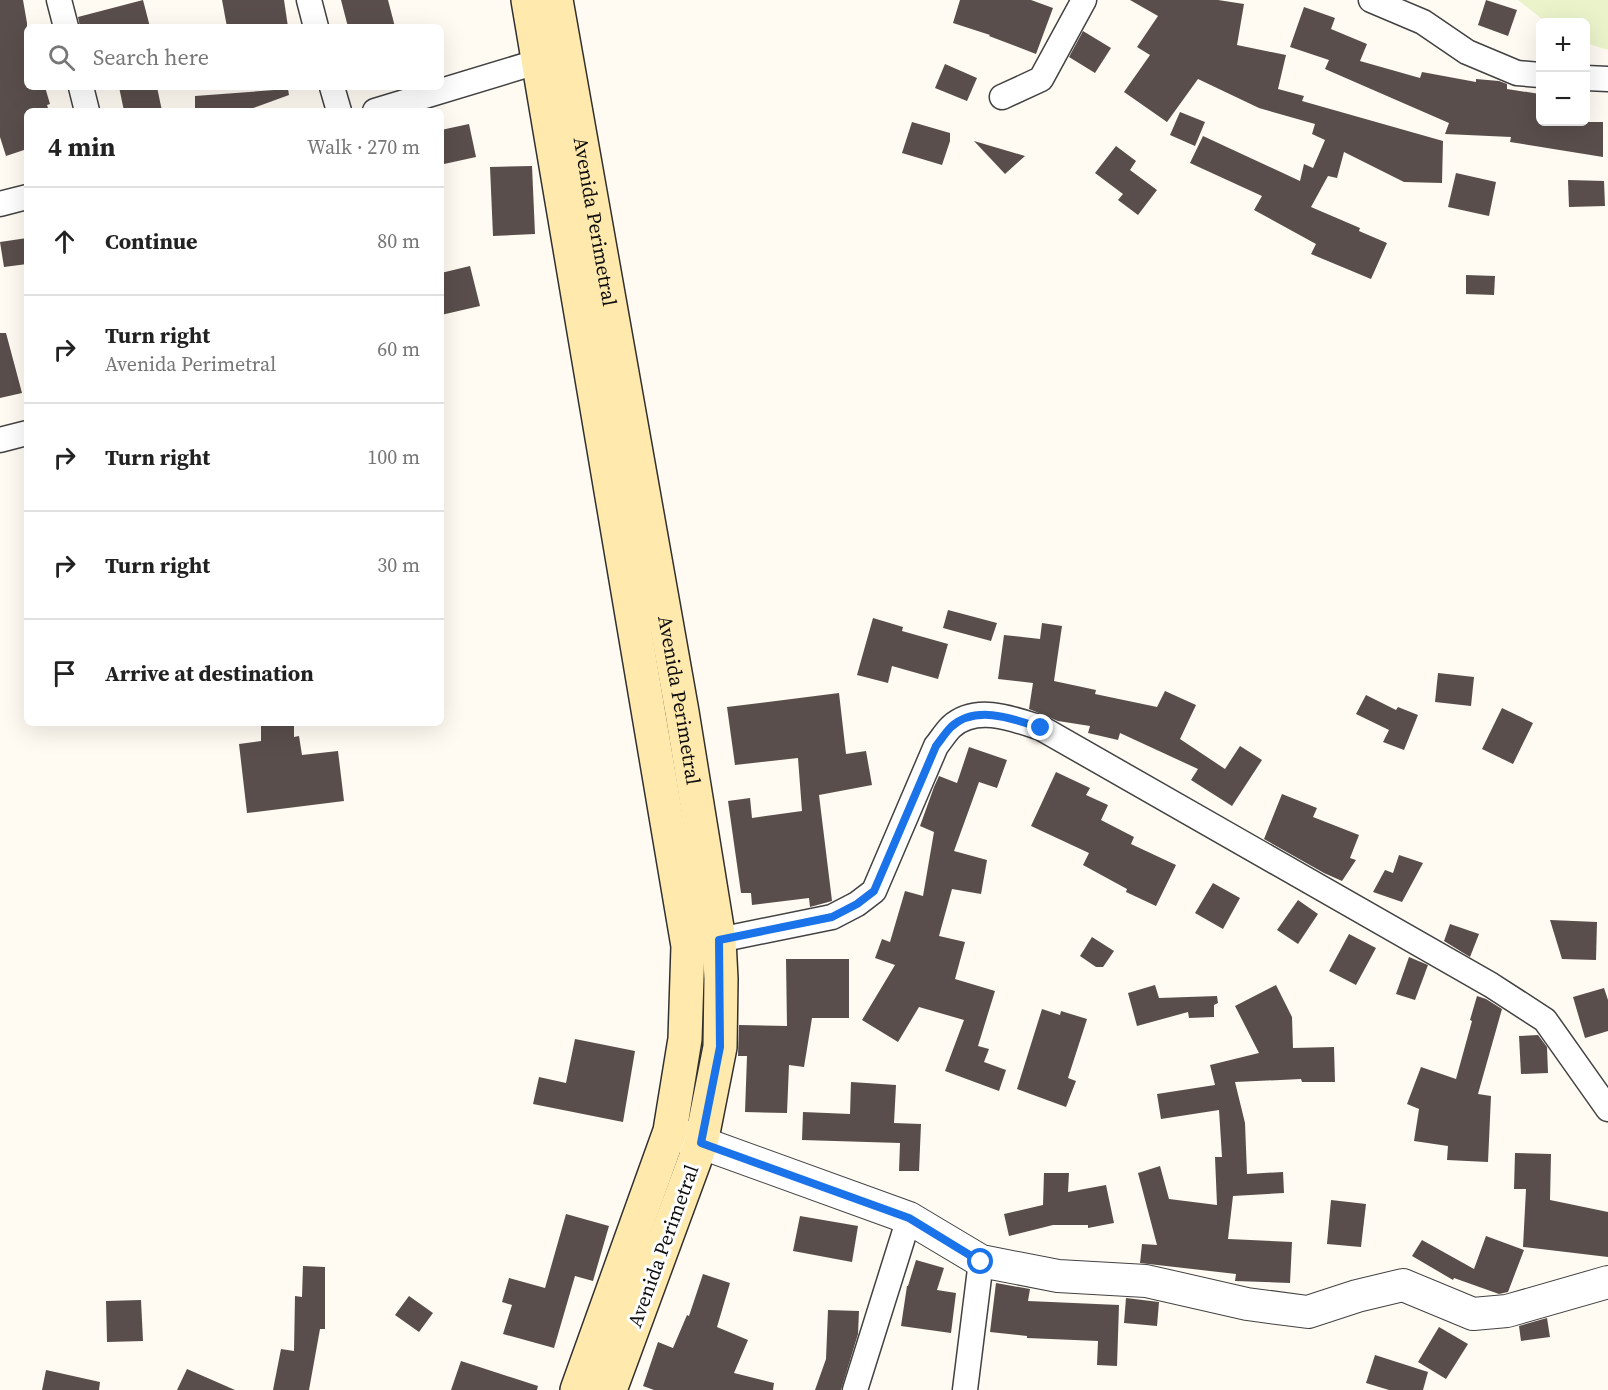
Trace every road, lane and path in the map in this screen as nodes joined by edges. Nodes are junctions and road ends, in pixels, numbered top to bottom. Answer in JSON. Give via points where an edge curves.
{"nodes":[{"id":1,"x":59,"y":0,"type":"edge"},
{"id":2,"x":309,"y":0,"type":"edge"},
{"id":3,"x":528,"y":0,"type":"edge"},
{"id":4,"x":556,"y":0,"type":"edge"},
{"id":5,"x":1084,"y":0,"type":"edge"},
{"id":6,"x":1371,"y":0,"type":"edge"},
{"id":7,"x":65,"y":24,"type":"edge"},
{"id":8,"x":315,"y":24,"type":"edge"},
{"id":9,"x":540,"y":61,"type":"junction"},
{"id":10,"x":1536,"y":75,"type":"edge"},
{"id":11,"x":1590,"y":78,"type":"edge"},
{"id":12,"x":1608,"y":79,"type":"edge"},
{"id":13,"x":82,"y":90,"type":"edge"},
{"id":14,"x":333,"y":90,"type":"edge"},
{"id":15,"x":1002,"y":97,"type":"dead end"},
{"id":16,"x":86,"y":108,"type":"edge"},
{"id":17,"x":338,"y":108,"type":"edge"},
{"id":18,"x":385,"y":108,"type":"edge"},
{"id":19,"x":24,"y":199,"type":"edge"},
{"id":20,"x":0,"y":204,"type":"edge"},
{"id":21,"x":24,"y":434,"type":"edge"},
{"id":22,"x":0,"y":440,"type":"edge"},
{"id":23,"x":719,"y":940,"type":"junction"},
{"id":24,"x":1608,"y":1109,"type":"edge"},
{"id":25,"x":670,"y":1131,"type":"junction"},
{"id":26,"x":701,"y":1143,"type":"junction"},
{"id":27,"x":909,"y":1218,"type":"junction"},
{"id":28,"x":981,"y":1262,"type":"junction"},
{"id":29,"x":1608,"y":1282,"type":"edge"},
{"id":30,"x":577,"y":1390,"type":"edge"},
{"id":31,"x":610,"y":1390,"type":"edge"},
{"id":32,"x":855,"y":1390,"type":"edge"},
{"id":33,"x":965,"y":1390,"type":"edge"}],
"edges":[{"from":1,"to":7,"type":"street"},
{"from":2,"to":8,"type":"street"},
{"from":3,"to":9,"type":"main road","name":"Avenida Perimetral"},
{"from":4,"to":23,"type":"main road","name":"Avenida Perimetral"},
{"from":5,"to":15,"type":"street","via":[[1041,79]]},
{"from":6,"to":10,"type":"street","via":[[1423,22],[1467,52],[1517,73]]},
{"from":9,"to":18,"type":"street"},
{"from":9,"to":25,"type":"main road","name":"Avenida Perimetral","via":[[688,946],[685,1039]]},
{"from":11,"to":12,"type":"street"},
{"from":13,"to":16,"type":"street"},
{"from":14,"to":17,"type":"street"},
{"from":19,"to":20,"type":"street"},
{"from":21,"to":22,"type":"street"},
{"from":23,"to":24,"type":"street","via":[[832,917],[866,898],[874,891],[936,746],[952,726],[973,716],[1000,715],[1041,728],[1491,985],[1545,1020]]},
{"from":23,"to":26,"type":"main road","name":"Avenida Perimetral","via":[[720,1047]]},
{"from":25,"to":26,"type":"street"},
{"from":25,"to":30,"type":"main road","name":"Avenida Perimetral"},
{"from":26,"to":27,"type":"street"},
{"from":26,"to":31,"type":"main road","name":"Avenida Perimetral"},
{"from":27,"to":28,"type":"street"},
{"from":27,"to":32,"type":"street"},
{"from":28,"to":29,"type":"street","via":[[1058,1276],[1146,1281],[1247,1304],[1308,1312],[1403,1285],[1473,1314],[1507,1311]]},
{"from":28,"to":33,"type":"street"}]}
